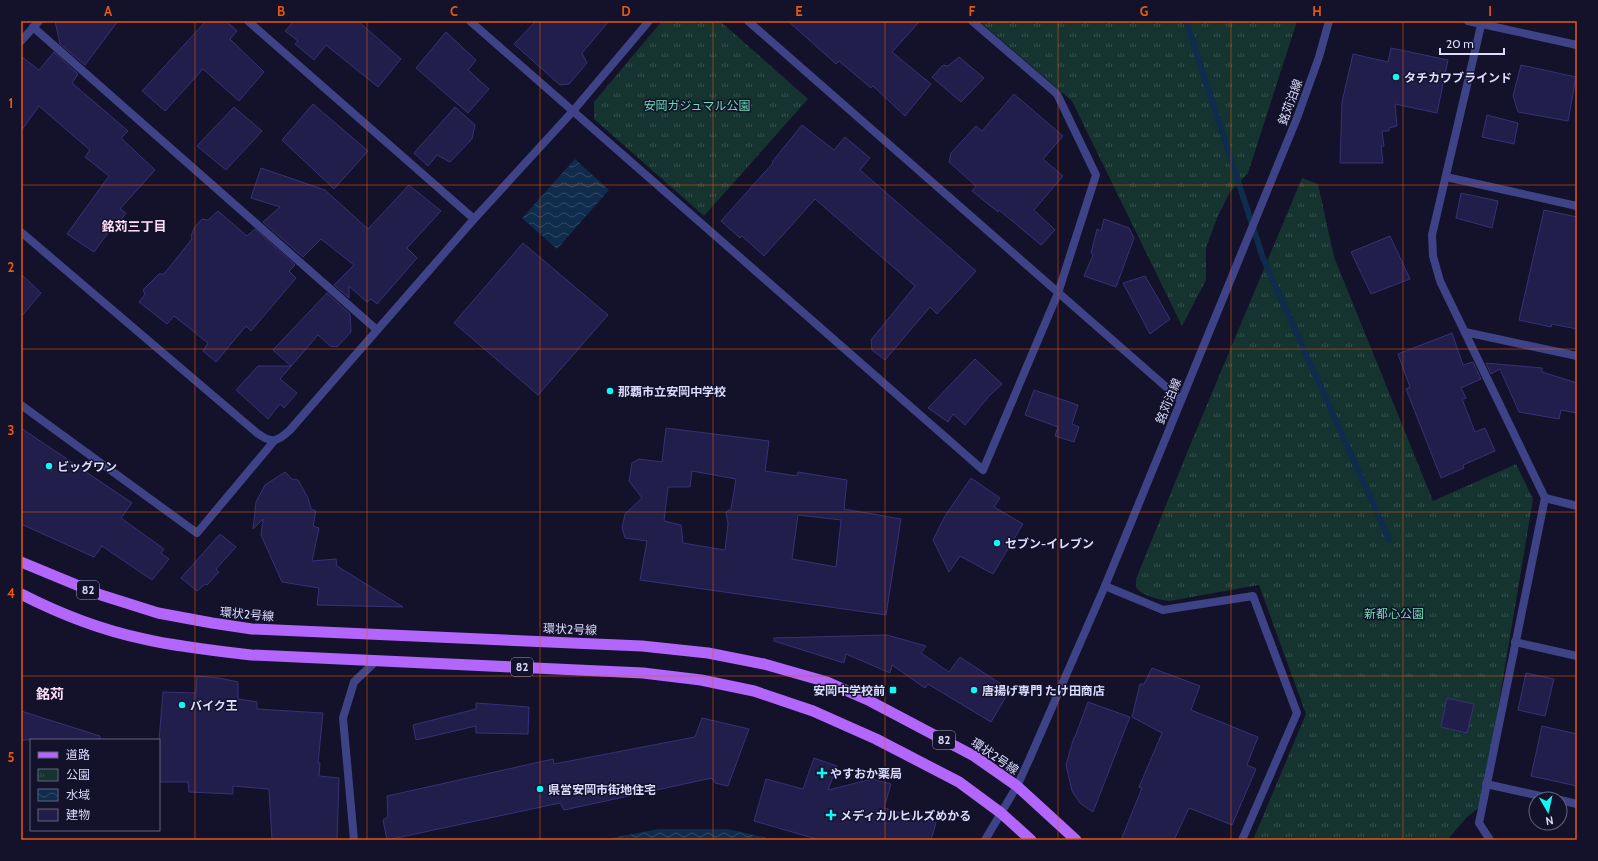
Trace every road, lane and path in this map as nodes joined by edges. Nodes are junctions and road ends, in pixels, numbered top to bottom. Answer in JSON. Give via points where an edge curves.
{"nodes":[{"id":1,"x":248,"y":21,"type":"edge"},
{"id":2,"x":470,"y":21,"type":"edge"},
{"id":3,"x":649,"y":21,"type":"edge"},
{"id":4,"x":748,"y":21,"type":"edge"},
{"id":5,"x":972,"y":21,"type":"edge"},
{"id":6,"x":1329,"y":21,"type":"edge"},
{"id":7,"x":1468,"y":21,"type":"edge"},
{"id":8,"x":1482,"y":22,"type":"edge"},
{"id":9,"x":36,"y":24,"type":"edge"},
{"id":10,"x":21,"y":41,"type":"edge"},
{"id":11,"x":1577,"y":45,"type":"edge"},
{"id":12,"x":573,"y":111,"type":"junction"},
{"id":13,"x":1446,"y":177,"type":"junction"},
{"id":14,"x":1577,"y":206,"type":"edge"},
{"id":15,"x":474,"y":219,"type":"junction"},
{"id":16,"x":21,"y":232,"type":"edge"},
{"id":17,"x":1058,"y":293,"type":"junction"},
{"id":18,"x":377,"y":330,"type":"junction"},
{"id":19,"x":1465,"y":332,"type":"junction"},
{"id":20,"x":1577,"y":356,"type":"edge"},
{"id":21,"x":1181,"y":400,"type":"junction"},
{"id":22,"x":21,"y":406,"type":"edge"},
{"id":23,"x":274,"y":441,"type":"junction"},
{"id":24,"x":1545,"y":498,"type":"junction"},
{"id":25,"x":1577,"y":506,"type":"edge"},
{"id":26,"x":21,"y":562,"type":"edge"},
{"id":27,"x":1104,"y":586,"type":"junction"},
{"id":28,"x":21,"y":594,"type":"edge"},
{"id":29,"x":1515,"y":642,"type":"junction"},
{"id":30,"x":1577,"y":656,"type":"edge"},
{"id":31,"x":376,"y":661,"type":"junction"},
{"id":32,"x":1486,"y":784,"type":"junction"},
{"id":33,"x":1016,"y":786,"type":"junction"},
{"id":34,"x":1528,"y":793,"type":"edge"},
{"id":35,"x":1001,"y":813,"type":"junction"},
{"id":36,"x":354,"y":840,"type":"edge"},
{"id":37,"x":985,"y":840,"type":"edge"},
{"id":38,"x":1031,"y":840,"type":"edge"},
{"id":39,"x":1076,"y":840,"type":"edge"},
{"id":40,"x":1242,"y":840,"type":"edge"},
{"id":41,"x":1490,"y":840,"type":"edge"}],
"edges":[{"from":1,"to":15,"type":"street"},
{"from":2,"to":12,"type":"street"},
{"from":3,"to":12,"type":"street"},
{"from":4,"to":17,"type":"street"},
{"from":5,"to":17,"type":"street","via":[[1057,94],[1096,175]]},
{"from":6,"to":21,"type":"street","name":"銘苅泊線","via":[[1308,89],[1267,194]]},
{"from":7,"to":8,"type":"street"},
{"from":8,"to":11,"type":"street"},
{"from":8,"to":13,"type":"street"},
{"from":9,"to":10,"type":"street"},
{"from":9,"to":18,"type":"street"},
{"from":12,"to":15,"type":"street"},
{"from":12,"to":17,"type":"street","via":[[984,470]]},
{"from":13,"to":14,"type":"street"},
{"from":13,"to":19,"type":"street","via":[[1432,235],[1433,256],[1440,281]]},
{"from":15,"to":18,"type":"street"},
{"from":16,"to":23,"type":"street","via":[[257,433],[265,439]]},
{"from":17,"to":21,"type":"street"},
{"from":18,"to":23,"type":"street","via":[[290,430],[282,438]]},
{"from":19,"to":20,"type":"street"},
{"from":19,"to":24,"type":"street"},
{"from":21,"to":27,"type":"street","name":"銘苅泊線"},
{"from":22,"to":23,"type":"street","via":[[197,533]]},
{"from":24,"to":25,"type":"street"},
{"from":24,"to":29,"type":"street"},
{"from":26,"to":33,"type":"main road","name":"環状2号線","number":"82","via":[[101,595],[158,613],[212,624],[252,629],[642,646],[708,653],[764,664],[827,682],[868,700],[974,756]]},
{"from":27,"to":33,"type":"street","name":"銘苅泊線"},
{"from":27,"to":40,"type":"street","via":[[1163,610],[1253,596],[1297,713]]},
{"from":28,"to":31,"type":"main road","number":"82","via":[[51,609],[98,626],[155,642],[252,655]]},
{"from":29,"to":30,"type":"street"},
{"from":29,"to":32,"type":"street"},
{"from":31,"to":35,"type":"main road","number":"82","via":[[643,672],[754,691],[813,711],[876,739],[959,782]]},
{"from":31,"to":36,"type":"street","via":[[354,682],[343,718]]},
{"from":32,"to":34,"type":"street"},
{"from":32,"to":41,"type":"street","via":[[1479,823]]},
{"from":33,"to":35,"type":"street","name":"銘苅泊線"},
{"from":33,"to":39,"type":"main road","name":"環状2号線","number":"82"},
{"from":35,"to":37,"type":"street","name":"銘苅泊線"},
{"from":35,"to":38,"type":"main road","number":"82"}]}
